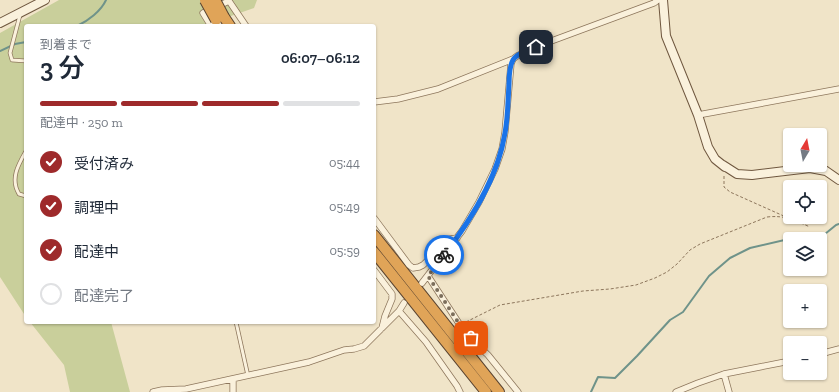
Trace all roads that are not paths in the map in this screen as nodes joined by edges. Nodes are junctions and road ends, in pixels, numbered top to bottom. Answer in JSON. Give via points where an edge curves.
{"nodes":[{"id":1,"x":45,"y":0,"type":"edge"},
{"id":2,"x":205,"y":0,"type":"edge"},
{"id":3,"x":215,"y":0,"type":"edge"},
{"id":4,"x":658,"y":0,"type":"edge"},
{"id":5,"x":663,"y":0,"type":"edge"},
{"id":6,"x":20,"y":13,"type":"junction"},
{"id":7,"x":218,"y":22,"type":"edge"},
{"id":8,"x":0,"y":23,"type":"edge"},
{"id":9,"x":245,"y":24,"type":"edge"},
{"id":10,"x":513,"y":59,"type":"junction"},
{"id":11,"x":24,"y":61,"type":"edge"},
{"id":12,"x":839,"y":89,"type":"edge"},
{"id":13,"x":376,"y":102,"type":"edge"},
{"id":14,"x":698,"y":116,"type":"junction"},
{"id":15,"x":24,"y":155,"type":"edge"},
{"id":16,"x":839,"y":180,"type":"edge"},
{"id":17,"x":24,"y":195,"type":"edge"},
{"id":18,"x":376,"y":221,"type":"edge"},
{"id":19,"x":376,"y":238,"type":"edge"},
{"id":20,"x":457,"y":238,"type":"junction"},
{"id":21,"x":376,"y":254,"type":"edge"},
{"id":22,"x":376,"y":273,"type":"edge"},
{"id":23,"x":428,"y":276,"type":"junction"},
{"id":24,"x":422,"y":283,"type":"dead end"},
{"id":25,"x":404,"y":303,"type":"dead end"},
{"id":26,"x":399,"y":311,"type":"junction"},
{"id":27,"x":236,"y":324,"type":"edge"},
{"id":28,"x":382,"y":328,"type":"junction"},
{"id":29,"x":839,"y":349,"type":"edge"},
{"id":30,"x":827,"y":352,"type":"edge"},
{"id":31,"x":783,"y":362,"type":"edge"},
{"id":32,"x":724,"y":374,"type":"junction"},
{"id":33,"x":248,"y":376,"type":"junction"},
{"id":34,"x":233,"y":379,"type":"junction"},
{"id":35,"x":197,"y":389,"type":"edge"},
{"id":36,"x":153,"y":392,"type":"edge"},
{"id":37,"x":233,"y":392,"type":"edge"},
{"id":38,"x":460,"y":392,"type":"edge"},
{"id":39,"x":486,"y":392,"type":"edge"},
{"id":40,"x":499,"y":392,"type":"edge"},
{"id":41,"x":518,"y":392,"type":"edge"},
{"id":42,"x":676,"y":392,"type":"edge"},
{"id":43,"x":729,"y":392,"type":"edge"}],
"edges":[{"from":1,"to":6,"type":"street"},
{"from":2,"to":7,"type":"highway","bridge":true},
{"from":3,"to":7,"type":"highway","bridge":true},
{"from":4,"to":10,"type":"street","via":[[546,43]]},
{"from":5,"to":14,"type":"street","via":[[666,36]]},
{"from":6,"to":8,"type":"street"},
{"from":6,"to":11,"type":"lane","via":[[10,53],[12,60]]},
{"from":7,"to":9,"type":"street","via":[[203,13],[229,1]]},
{"from":10,"to":13,"type":"street","via":[[438,89]]},
{"from":10,"to":20,"type":"street","via":[[502,149],[480,202]]},
{"from":12,"to":14,"type":"street"},
{"from":14,"to":16,"type":"street","via":[[708,147],[715,159],[737,174],[752,175],[810,168],[826,171]]},
{"from":15,"to":17,"type":"lane","via":[[15,178],[15,187],[19,194]]},
{"from":18,"to":20,"type":"street","via":[[413,268],[423,265],[450,239]]},
{"from":19,"to":40,"type":"highway"},
{"from":20,"to":23,"type":"street"},
{"from":21,"to":39,"type":"highway"},
{"from":22,"to":28,"type":"street","via":[[392,294]]},
{"from":23,"to":24,"type":"street"},
{"from":23,"to":41,"type":"street","via":[[460,325]]},
{"from":25,"to":26,"type":"street"},
{"from":26,"to":28,"type":"street"},
{"from":26,"to":38,"type":"street","via":[[426,342]]},
{"from":27,"to":33,"type":"lane"},
{"from":28,"to":33,"type":"street","via":[[364,346]]},
{"from":29,"to":30,"type":"street"},
{"from":31,"to":32,"type":"street"},
{"from":32,"to":42,"type":"street"},
{"from":32,"to":43,"type":"street"},
{"from":33,"to":34,"type":"street"},
{"from":34,"to":35,"type":"street"},
{"from":34,"to":37,"type":"street"},
{"from":35,"to":36,"type":"street"}]}
